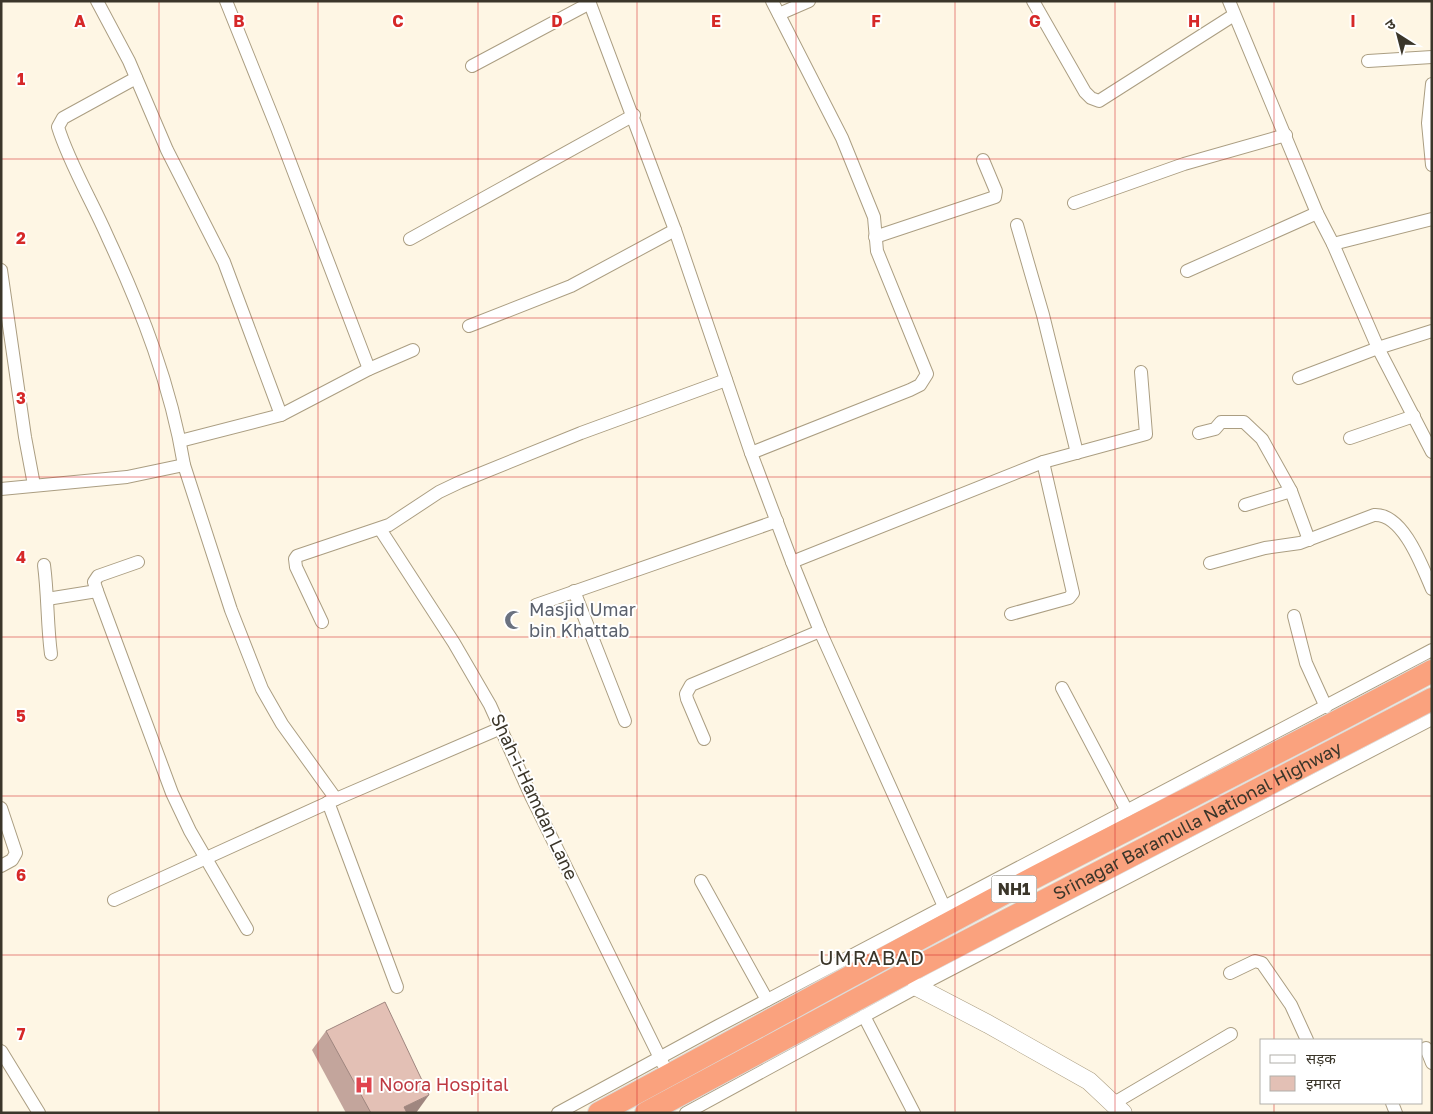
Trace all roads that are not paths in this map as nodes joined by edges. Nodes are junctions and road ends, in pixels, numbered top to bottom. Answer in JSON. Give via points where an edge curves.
{"nodes":[{"id":1,"x":97,"y":1,"type":"edge"},
{"id":2,"x":226,"y":1,"type":"edge"},
{"id":3,"x":772,"y":1,"type":"edge"},
{"id":4,"x":809,"y":1,"type":"edge"},
{"id":5,"x":1034,"y":1,"type":"edge"},
{"id":6,"x":1229,"y":1,"type":"edge"},
{"id":7,"x":590,"y":2,"type":"edge"},
{"id":8,"x":779,"y":14,"type":"junction"},
{"id":9,"x":1234,"y":15,"type":"junction"},
{"id":10,"x":1432,"y":57,"type":"edge"},
{"id":11,"x":1368,"y":60,"type":"dead end"},
{"id":12,"x":472,"y":66,"type":"dead end"},
{"id":13,"x":136,"y":78,"type":"junction"},
{"id":14,"x":1432,"y":84,"type":"edge"},
{"id":15,"x":634,"y":115,"type":"junction"},
{"id":16,"x":1286,"y":135,"type":"junction"},
{"id":17,"x":983,"y":160,"type":"dead end"},
{"id":18,"x":1432,"y":165,"type":"edge"},
{"id":19,"x":1074,"y":203,"type":"dead end"},
{"id":20,"x":1317,"y":214,"type":"junction"},
{"id":21,"x":1432,"y":219,"type":"edge"},
{"id":22,"x":1017,"y":225,"type":"dead end"},
{"id":23,"x":675,"y":230,"type":"junction"},
{"id":24,"x":876,"y":237,"type":"junction"},
{"id":25,"x":410,"y":239,"type":"dead end"},
{"id":26,"x":1333,"y":244,"type":"junction"},
{"id":27,"x":1,"y":270,"type":"edge"},
{"id":28,"x":1187,"y":271,"type":"dead end"},
{"id":29,"x":469,"y":326,"type":"dead end"},
{"id":30,"x":1432,"y":331,"type":"edge"},
{"id":31,"x":1378,"y":348,"type":"junction"},
{"id":32,"x":7,"y":349,"type":"edge"},
{"id":33,"x":413,"y":350,"type":"dead end"},
{"id":34,"x":369,"y":369,"type":"junction"},
{"id":35,"x":1141,"y":372,"type":"dead end"},
{"id":36,"x":1299,"y":378,"type":"dead end"},
{"id":37,"x":726,"y":380,"type":"junction"},
{"id":38,"x":281,"y":415,"type":"junction"},
{"id":39,"x":1414,"y":416,"type":"junction"},
{"id":40,"x":1199,"y":433,"type":"dead end"},
{"id":41,"x":1350,"y":438,"type":"dead end"},
{"id":42,"x":180,"y":441,"type":"junction"},
{"id":43,"x":1432,"y":452,"type":"edge"},
{"id":44,"x":1077,"y":453,"type":"junction"},
{"id":45,"x":751,"y":454,"type":"junction"},
{"id":46,"x":1043,"y":462,"type":"junction"},
{"id":47,"x":184,"y":465,"type":"junction"},
{"id":48,"x":34,"y":485,"type":"junction"},
{"id":49,"x":1,"y":490,"type":"edge"},
{"id":50,"x":1291,"y":491,"type":"junction"},
{"id":51,"x":1245,"y":505,"type":"dead end"},
{"id":52,"x":777,"y":521,"type":"junction"},
{"id":53,"x":380,"y":529,"type":"junction"},
{"id":54,"x":1309,"y":540,"type":"junction"},
{"id":55,"x":138,"y":562,"type":"dead end"},
{"id":56,"x":792,"y":562,"type":"junction"},
{"id":57,"x":1210,"y":563,"type":"dead end"},
{"id":58,"x":44,"y":565,"type":"dead end"},
{"id":59,"x":1432,"y":589,"type":"edge"},
{"id":60,"x":97,"y":591,"type":"junction"},
{"id":61,"x":574,"y":591,"type":"junction"},
{"id":62,"x":48,"y":600,"type":"junction"},
{"id":63,"x":536,"y":605,"type":"dead end"},
{"id":64,"x":1011,"y":614,"type":"dead end"},
{"id":65,"x":1294,"y":616,"type":"dead end"},
{"id":66,"x":322,"y":622,"type":"dead end"},
{"id":67,"x":820,"y":631,"type":"junction"},
{"id":68,"x":1432,"y":650,"type":"edge"},
{"id":69,"x":51,"y":654,"type":"dead end"},
{"id":70,"x":1432,"y":671,"type":"edge"},
{"id":71,"x":1062,"y":688,"type":"dead end"},
{"id":72,"x":1432,"y":699,"type":"edge"},
{"id":73,"x":1326,"y":707,"type":"junction"},
{"id":74,"x":1432,"y":719,"type":"edge"},
{"id":75,"x":625,"y":721,"type":"dead end"},
{"id":76,"x":501,"y":728,"type":"junction"},
{"id":77,"x":704,"y":739,"type":"dead end"},
{"id":78,"x":332,"y":800,"type":"junction"},
{"id":79,"x":1,"y":808,"type":"edge"},
{"id":80,"x":1127,"y":811,"type":"junction"},
{"id":81,"x":205,"y":858,"type":"junction"},
{"id":82,"x":1,"y":866,"type":"edge"},
{"id":83,"x":1131,"y":866,"type":"junction"},
{"id":84,"x":701,"y":881,"type":"dead end"},
{"id":85,"x":114,"y":900,"type":"dead end"},
{"id":86,"x":947,"y":915,"type":"junction"},
{"id":87,"x":247,"y":929,"type":"dead end"},
{"id":88,"x":1230,"y":973,"type":"dead end"},
{"id":89,"x":397,"y":987,"type":"dead end"},
{"id":90,"x":917,"y":987,"type":"junction"},
{"id":91,"x":767,"y":1000,"type":"junction"},
{"id":92,"x":864,"y":1016,"type":"junction"},
{"id":93,"x":1232,"y":1034,"type":"dead end"},
{"id":94,"x":1308,"y":1039,"type":"edge"},
{"id":95,"x":1426,"y":1048,"type":"edge"},
{"id":96,"x":1,"y":1051,"type":"edge"},
{"id":97,"x":1432,"y":1063,"type":"edge"},
{"id":98,"x":664,"y":1067,"type":"junction"},
{"id":99,"x":1119,"y":1108,"type":"edge"},
{"id":100,"x":39,"y":1113,"type":"edge"},
{"id":101,"x":558,"y":1113,"type":"edge"},
{"id":102,"x":599,"y":1113,"type":"edge"},
{"id":103,"x":646,"y":1113,"type":"edge"},
{"id":104,"x":686,"y":1113,"type":"edge"},
{"id":105,"x":914,"y":1113,"type":"edge"}],
"edges":[{"from":1,"to":13,"type":"street"},
{"from":2,"to":34,"type":"street"},
{"from":3,"to":8,"type":"street"},
{"from":4,"to":8,"type":"street"},
{"from":5,"to":9,"type":"street","via":[[1085,92],[1099,101]]},
{"from":6,"to":9,"type":"street"},
{"from":7,"to":12,"type":"street"},
{"from":7,"to":15,"type":"street"},
{"from":8,"to":24,"type":"street","via":[[842,138],[874,217]]},
{"from":9,"to":16,"type":"street"},
{"from":10,"to":11,"type":"street"},
{"from":13,"to":38,"type":"street","via":[[167,150],[224,262]]},
{"from":13,"to":42,"type":"street","via":[[63,118],[58,127],[151,338]]},
{"from":14,"to":18,"type":"street","via":[[1428,123]]},
{"from":15,"to":23,"type":"street"},
{"from":15,"to":25,"type":"street"},
{"from":16,"to":19,"type":"street","via":[[1184,164]]},
{"from":16,"to":20,"type":"street"},
{"from":17,"to":24,"type":"street","via":[[996,191],[995,197]]},
{"from":20,"to":26,"type":"street"},
{"from":20,"to":28,"type":"street"},
{"from":21,"to":26,"type":"street"},
{"from":22,"to":44,"type":"street"},
{"from":23,"to":29,"type":"street","via":[[571,286]]},
{"from":23,"to":37,"type":"street"},
{"from":24,"to":45,"type":"street","via":[[877,252],[926,368],[924,380],[910,390]]},
{"from":26,"to":31,"type":"street"},
{"from":27,"to":32,"type":"street"},
{"from":30,"to":31,"type":"street"},
{"from":31,"to":36,"type":"street"},
{"from":31,"to":39,"type":"street"},
{"from":32,"to":48,"type":"street"},
{"from":33,"to":34,"type":"street"},
{"from":34,"to":38,"type":"street"},
{"from":35,"to":44,"type":"street","via":[[1146,434]]},
{"from":37,"to":45,"type":"street"},
{"from":37,"to":53,"type":"street","via":[[581,433],[449,487]]},
{"from":38,"to":42,"type":"street"},
{"from":39,"to":41,"type":"street"},
{"from":39,"to":43,"type":"street"},
{"from":40,"to":50,"type":"street","via":[[1215,429],[1221,422],[1244,422],[1262,439]]},
{"from":42,"to":47,"type":"street"},
{"from":44,"to":46,"type":"street"},
{"from":45,"to":52,"type":"street"},
{"from":46,"to":56,"type":"street"},
{"from":46,"to":64,"type":"street","via":[[1073,593],[1069,598]]},
{"from":47,"to":48,"type":"street","via":[[127,477]]},
{"from":47,"to":78,"type":"street","via":[[231,610],[262,689]]},
{"from":48,"to":49,"type":"street"},
{"from":50,"to":51,"type":"street"},
{"from":50,"to":54,"type":"street"},
{"from":52,"to":56,"type":"street"},
{"from":52,"to":61,"type":"street"},
{"from":53,"to":66,"type":"street","via":[[303,553],[295,559]]},
{"from":53,"to":76,"type":"street","name":"Shah-i-Hamdan Lane","via":[[478,683]]},
{"from":54,"to":57,"type":"street"},
{"from":54,"to":59,"type":"street","via":[[1384,514],[1412,546]]},
{"from":55,"to":60,"type":"street","via":[[98,576],[94,582]]},
{"from":56,"to":67,"type":"street"},
{"from":58,"to":62,"type":"street"},
{"from":60,"to":62,"type":"street"},
{"from":60,"to":81,"type":"street","via":[[156,754]]},
{"from":61,"to":63,"type":"street"},
{"from":61,"to":75,"type":"street"},
{"from":62,"to":69,"type":"street","via":[[46,621]]},
{"from":65,"to":73,"type":"street","via":[[1306,663]]},
{"from":67,"to":77,"type":"street","via":[[691,685],[686,699]]},
{"from":67,"to":86,"type":"street"},
{"from":68,"to":73,"type":"street"},
{"from":70,"to":86,"type":"highway","number":"NH1","via":[[1138,824]]},
{"from":71,"to":80,"type":"street"},
{"from":72,"to":83,"type":"highway","name":"Srinagar Baramulla National Highway","number":"NH1"},
{"from":73,"to":80,"type":"street"},
{"from":74,"to":83,"type":"street"},
{"from":76,"to":78,"type":"street"},
{"from":76,"to":98,"type":"street","name":"Shah-i-Hamdan Lane"},
{"from":78,"to":81,"type":"street"},
{"from":78,"to":89,"type":"street"},
{"from":79,"to":82,"type":"street","via":[[16,853],[12,860]]},
{"from":80,"to":86,"type":"street"},
{"from":81,"to":85,"type":"street"},
{"from":81,"to":87,"type":"street"},
{"from":83,"to":90,"type":"street"},
{"from":83,"to":103,"type":"highway","name":"Srinagar Baramulla National Highway","number":"NH1","via":[[919,966]]},
{"from":84,"to":91,"type":"street"},
{"from":86,"to":91,"type":"street"},
{"from":86,"to":98,"type":"highway","number":"NH1"},
{"from":88,"to":94,"type":"street","via":[[1255,961],[1262,963],[1291,1005]]},
{"from":90,"to":92,"type":"street"},
{"from":90,"to":99,"type":"street","via":[[1089,1081]]},
{"from":91,"to":98,"type":"street"},
{"from":92,"to":104,"type":"street"},
{"from":92,"to":105,"type":"street"},
{"from":93,"to":99,"type":"street"},
{"from":95,"to":97,"type":"street"},
{"from":96,"to":100,"type":"street"},
{"from":98,"to":101,"type":"street"},
{"from":98,"to":102,"type":"highway","number":"NH1"}]}
